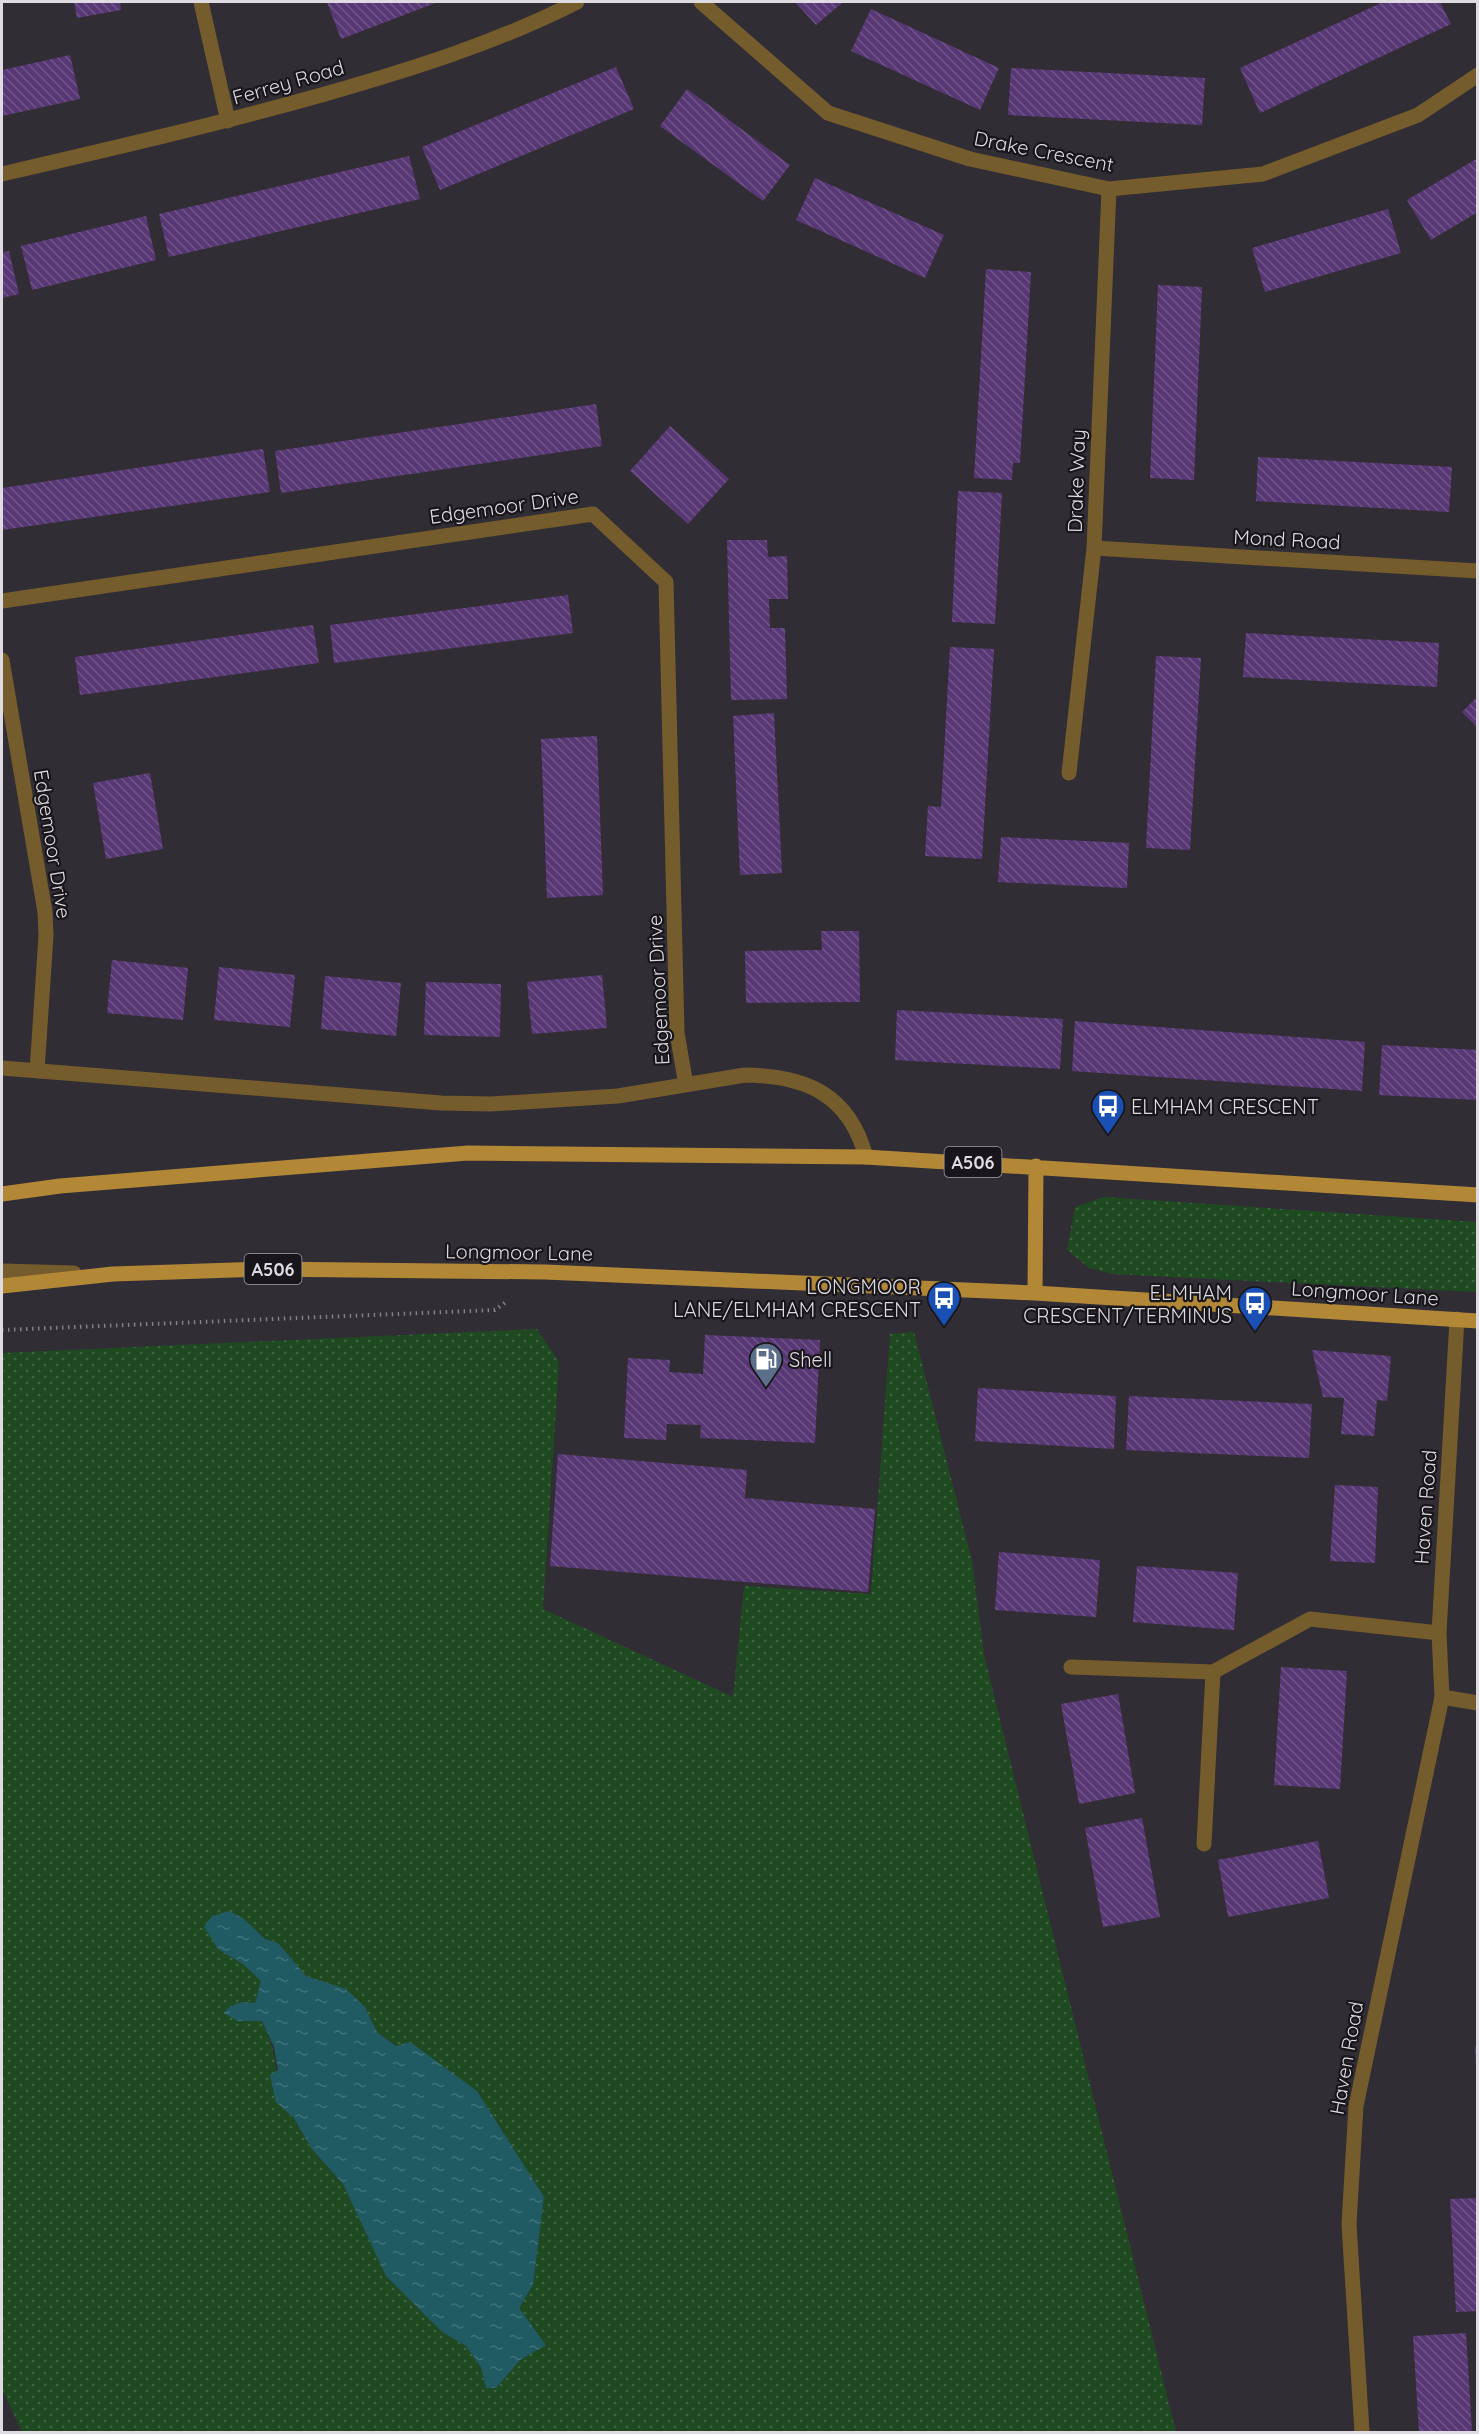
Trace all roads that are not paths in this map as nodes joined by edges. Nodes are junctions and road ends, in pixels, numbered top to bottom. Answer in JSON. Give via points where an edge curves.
{"nodes":[{"id":1,"x":201,"y":2,"type":"edge"},
{"id":2,"x":577,"y":2,"type":"edge"},
{"id":3,"x":701,"y":2,"type":"edge"},
{"id":4,"x":1478,"y":75,"type":"edge"},
{"id":5,"x":228,"y":121,"type":"junction"},
{"id":6,"x":2,"y":174,"type":"edge"},
{"id":7,"x":1109,"y":189,"type":"junction"},
{"id":8,"x":1094,"y":548,"type":"junction"},
{"id":9,"x":1478,"y":571,"type":"edge"},
{"id":10,"x":2,"y":601,"type":"edge"},
{"id":11,"x":2,"y":660,"type":"edge"},
{"id":12,"x":1070,"y":773,"type":"dead end"},
{"id":13,"x":2,"y":1068,"type":"edge"},
{"id":14,"x":37,"y":1071,"type":"junction"},
{"id":15,"x":686,"y":1085,"type":"junction"},
{"id":16,"x":866,"y":1157,"type":"junction"},
{"id":17,"x":1036,"y":1166,"type":"junction"},
{"id":18,"x":2,"y":1194,"type":"edge"},
{"id":19,"x":1478,"y":1195,"type":"edge"},
{"id":20,"x":2,"y":1271,"type":"edge"},
{"id":21,"x":113,"y":1274,"type":"junction"},
{"id":22,"x":2,"y":1286,"type":"edge"},
{"id":23,"x":1035,"y":1293,"type":"junction"},
{"id":24,"x":1457,"y":1320,"type":"junction"},
{"id":25,"x":1478,"y":1321,"type":"edge"},
{"id":26,"x":1438,"y":1633,"type":"junction"},
{"id":27,"x":1071,"y":1667,"type":"dead end"},
{"id":28,"x":1213,"y":1672,"type":"junction"},
{"id":29,"x":1442,"y":1697,"type":"junction"},
{"id":30,"x":1478,"y":1703,"type":"edge"},
{"id":31,"x":1204,"y":1844,"type":"dead end"},
{"id":32,"x":1362,"y":2433,"type":"edge"}],
"edges":[{"from":1,"to":5,"type":"street"},
{"from":2,"to":5,"type":"street","name":"Ferrey Road","via":[[532,25],[430,64]]},
{"from":3,"to":7,"type":"street","name":"Drake Crescent","via":[[828,114],[970,159]]},
{"from":4,"to":7,"type":"street","name":"Drake Crescent","via":[[1418,115],[1263,174]]},
{"from":5,"to":6,"type":"street","name":"Ferrey Road"},
{"from":7,"to":8,"type":"street","name":"Drake Way"},
{"from":8,"to":9,"type":"street","name":"Mond Road"},
{"from":8,"to":12,"type":"street","name":"Drake Way"},
{"from":10,"to":15,"type":"street","name":"Edgemoor Drive","via":[[593,514],[666,582],[677,1033]]},
{"from":11,"to":14,"type":"street","name":"Edgemoor Drive","via":[[45,912]]},
{"from":13,"to":14,"type":"street"},
{"from":14,"to":15,"type":"street","via":[[441,1103],[618,1096]]},
{"from":15,"to":16,"type":"street","via":[[745,1075],[801,1083],[818,1091],[851,1119],[859,1131]]},
{"from":16,"to":17,"type":"main road","number":"A506"},
{"from":16,"to":18,"type":"main road","number":"A506","via":[[468,1153],[60,1185]]},
{"from":17,"to":19,"type":"main road","number":"A506"},
{"from":17,"to":23,"type":"main road"},
{"from":20,"to":21,"type":"street"},
{"from":21,"to":22,"type":"main road","name":"Longmoor Lane","number":"A506"},
{"from":21,"to":23,"type":"main road","name":"Longmoor Lane","number":"A506","via":[[264,1269],[544,1272]]},
{"from":23,"to":24,"type":"main road","name":"Longmoor Lane","number":"A506"},
{"from":24,"to":25,"type":"main road","name":"Longmoor Lane","number":"A506"},
{"from":24,"to":26,"type":"street","name":"Haven Road"},
{"from":26,"to":28,"type":"street","via":[[1310,1619]]},
{"from":26,"to":29,"type":"street","name":"Haven Road"},
{"from":27,"to":28,"type":"street"},
{"from":28,"to":31,"type":"street"},
{"from":29,"to":30,"type":"street"},
{"from":29,"to":32,"type":"street","name":"Haven Road","via":[[1356,2106],[1349,2224]]}]}
